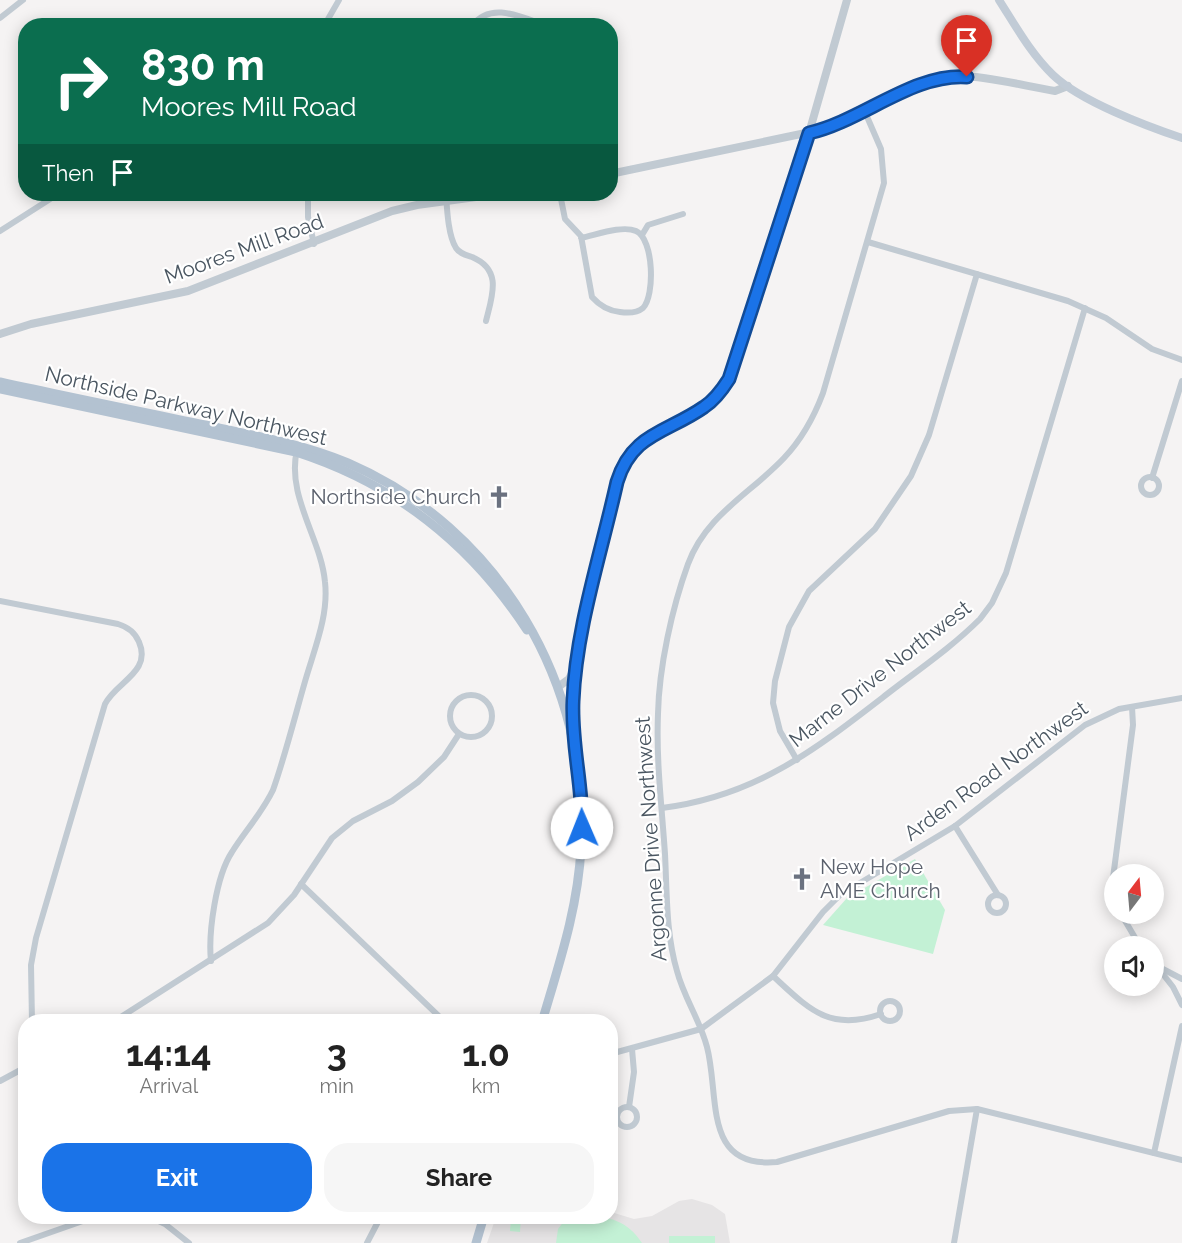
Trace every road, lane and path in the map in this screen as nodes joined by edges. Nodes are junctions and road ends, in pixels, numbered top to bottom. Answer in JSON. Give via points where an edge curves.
{"nodes":[{"id":1,"x":23,"y":0,"type":"edge"},
{"id":2,"x":339,"y":0,"type":"edge"},
{"id":3,"x":847,"y":0,"type":"edge"},
{"id":4,"x":999,"y":0,"type":"edge"},
{"id":5,"x":0,"y":18,"type":"edge"},
{"id":6,"x":329,"y":18,"type":"edge"},
{"id":7,"x":479,"y":18,"type":"edge"},
{"id":8,"x":516,"y":18,"type":"edge"},
{"id":9,"x":1068,"y":86,"type":"junction"},
{"id":10,"x":865,"y":112,"type":"junction"},
{"id":11,"x":809,"y":133,"type":"junction"},
{"id":12,"x":1182,"y":138,"type":"edge"},
{"id":13,"x":618,"y":172,"type":"edge"},
{"id":14,"x":47,"y":201,"type":"edge"},
{"id":15,"x":308,"y":201,"type":"edge"},
{"id":16,"x":431,"y":201,"type":"edge"},
{"id":17,"x":447,"y":201,"type":"edge"},
{"id":18,"x":561,"y":201,"type":"edge"},
{"id":19,"x":683,"y":214,"type":"dead end"},
{"id":20,"x":0,"y":231,"type":"edge"},
{"id":21,"x":642,"y":235,"type":"junction"},
{"id":22,"x":581,"y":238,"type":"junction"},
{"id":23,"x":868,"y":242,"type":"junction"},
{"id":24,"x":314,"y":244,"type":"junction"},
{"id":25,"x":977,"y":274,"type":"junction"},
{"id":26,"x":1085,"y":308,"type":"junction"},
{"id":27,"x":486,"y":321,"type":"dead end"},
{"id":28,"x":0,"y":334,"type":"edge"},
{"id":29,"x":1182,"y":360,"type":"edge"},
{"id":30,"x":1182,"y":381,"type":"edge"},
{"id":31,"x":0,"y":382,"type":"edge"},
{"id":32,"x":0,"y":389,"type":"edge"},
{"id":33,"x":297,"y":449,"type":"junction"},
{"id":34,"x":1152,"y":478,"type":"dead end"},
{"id":35,"x":0,"y":601,"type":"edge"},
{"id":36,"x":576,"y":665,"type":"junction"},
{"id":37,"x":575,"y":680,"type":"junction"},
{"id":38,"x":559,"y":689,"type":"junction"},
{"id":39,"x":1182,"y":698,"type":"edge"},
{"id":40,"x":1132,"y":707,"type":"junction"},
{"id":41,"x":459,"y":734,"type":"junction"},
{"id":42,"x":574,"y":735,"type":"junction"},
{"id":43,"x":797,"y":760,"type":"junction"},
{"id":44,"x":662,"y":808,"type":"junction"},
{"id":45,"x":955,"y":826,"type":"junction"},
{"id":46,"x":1115,"y":864,"type":"edge"},
{"id":47,"x":301,"y":884,"type":"junction"},
{"id":48,"x":998,"y":895,"type":"dead end"},
{"id":49,"x":211,"y":961,"type":"junction"},
{"id":50,"x":1164,"y":969,"type":"edge"},
{"id":51,"x":773,"y":976,"type":"junction"},
{"id":52,"x":1164,"y":976,"type":"edge"},
{"id":53,"x":1182,"y":979,"type":"edge"},
{"id":54,"x":1182,"y":1005,"type":"edge"},
{"id":55,"x":32,"y":1014,"type":"edge"},
{"id":56,"x":125,"y":1014,"type":"edge"},
{"id":57,"x":437,"y":1014,"type":"edge"},
{"id":58,"x":544,"y":1014,"type":"edge"},
{"id":59,"x":880,"y":1014,"type":"dead end"},
{"id":60,"x":1182,"y":1026,"type":"edge"},
{"id":61,"x":701,"y":1029,"type":"junction"},
{"id":62,"x":632,"y":1049,"type":"junction"},
{"id":63,"x":618,"y":1052,"type":"edge"},
{"id":64,"x":18,"y":1072,"type":"edge"},
{"id":65,"x":0,"y":1081,"type":"edge"},
{"id":66,"x":629,"y":1107,"type":"dead end"},
{"id":67,"x":977,"y":1108,"type":"junction"},
{"id":68,"x":1154,"y":1153,"type":"junction"},
{"id":69,"x":1182,"y":1160,"type":"edge"},
{"id":70,"x":74,"y":1224,"type":"edge"},
{"id":71,"x":165,"y":1224,"type":"edge"},
{"id":72,"x":377,"y":1224,"type":"edge"},
{"id":73,"x":482,"y":1224,"type":"edge"},
{"id":74,"x":20,"y":1243,"type":"edge"},
{"id":75,"x":189,"y":1243,"type":"edge"},
{"id":76,"x":367,"y":1243,"type":"edge"},
{"id":77,"x":476,"y":1243,"type":"edge"},
{"id":78,"x":954,"y":1243,"type":"edge"}],
"edges":[{"from":1,"to":5,"type":"street"},
{"from":2,"to":6,"type":"street"},
{"from":3,"to":11,"type":"street"},
{"from":4,"to":9,"type":"main road","via":[[1043,64]]},
{"from":7,"to":8,"type":"street","via":[[493,12]]},
{"from":9,"to":10,"type":"street","via":[[1055,91],[946,77],[924,83]]},
{"from":9,"to":12,"type":"main road"},
{"from":10,"to":11,"type":"street"},
{"from":10,"to":23,"type":"street","name":"Argonne Drive Northwest","via":[[881,149],[885,172],[883,193]]},
{"from":11,"to":13,"type":"street"},
{"from":11,"to":36,"type":"street","via":[[729,379],[705,407],[642,442],[620,472]]},
{"from":14,"to":20,"type":"street"},
{"from":15,"to":24,"type":"street"},
{"from":16,"to":24,"type":"street","name":"Moores Mill Road","via":[[392,211]]},
{"from":17,"to":27,"type":"street","via":[[457,250],[484,265],[493,277],[494,292]]},
{"from":18,"to":22,"type":"street","via":[[565,219]]},
{"from":19,"to":21,"type":"street","via":[[648,225]]},
{"from":21,"to":22,"type":"street","via":[[623,230]]},
{"from":21,"to":22,"type":"street","via":[[651,262],[649,298],[643,308],[628,312],[608,309],[592,297]]},
{"from":23,"to":25,"type":"street"},
{"from":23,"to":44,"type":"street","name":"Argonne Drive Northwest","via":[[824,393],[810,424],[783,459],[713,520],[688,564],[659,696]]},
{"from":24,"to":28,"type":"street","name":"Moores Mill Road","via":[[188,291]]},
{"from":25,"to":26,"type":"street"},
{"from":25,"to":43,"type":"street","via":[[929,435],[911,476],[874,529],[810,591],[789,627],[773,703],[780,731]]},
{"from":26,"to":29,"type":"street","via":[[1152,349]]},
{"from":26,"to":43,"type":"street","name":"Marne Drive Northwest","via":[[1006,573],[993,603],[965,633]]},
{"from":30,"to":34,"type":"street"},
{"from":31,"to":33,"type":"main road","name":"Northside Parkway Northwest"},
{"from":32,"to":33,"type":"main road","name":"Northside Parkway Northwest"},
{"from":33,"to":38,"type":"main road","name":"Northside Parkway Northwest","via":[[372,475],[436,516],[494,573],[521,609]]},
{"from":33,"to":49,"type":"street","via":[[294,466],[303,514],[324,574],[325,610],[273,790],[223,870]]},
{"from":35,"to":55,"type":"street","via":[[118,624],[133,632],[142,653],[137,670],[114,689],[101,715],[36,939],[30,975]]},
{"from":36,"to":37,"type":"street"},
{"from":36,"to":38,"type":"street"},
{"from":37,"to":38,"type":"street","via":[[569,688]]},
{"from":37,"to":42,"type":"street"},
{"from":38,"to":42,"type":"main road","name":"Northside Parkway Northwest"},
{"from":39,"to":40,"type":"street","name":"Arden Road Northwest"},
{"from":40,"to":45,"type":"street","name":"Arden Road Northwest","via":[[1085,725]]},
{"from":40,"to":46,"type":"street"},
{"from":41,"to":41,"type":"street","via":[[476,736],[489,728],[492,712],[483,698],[468,695],[453,704],[450,720]]},
{"from":41,"to":47,"type":"street","via":[[444,757],[418,782],[332,838]]},
{"from":42,"to":58,"type":"main road","name":"Northside Parkway Northwest","via":[[582,810],[578,881]]},
{"from":43,"to":44,"type":"street","name":"Marne Drive Northwest","via":[[713,800]]},
{"from":44,"to":61,"type":"street","name":"Argonne Drive Northwest","via":[[672,953],[682,989]]},
{"from":45,"to":48,"type":"street"},
{"from":45,"to":51,"type":"street","name":"Arden Road Northwest","via":[[840,895]]},
{"from":47,"to":49,"type":"street","via":[[268,923]]},
{"from":47,"to":57,"type":"street"},
{"from":49,"to":56,"type":"street"},
{"from":50,"to":53,"type":"street"},
{"from":51,"to":59,"type":"street","via":[[824,1017],[847,1021]]},
{"from":51,"to":61,"type":"street","name":"Arden Road Northwest"},
{"from":52,"to":54,"type":"street"},
{"from":60,"to":68,"type":"street"},
{"from":61,"to":62,"type":"street","name":"Arden Road Northwest"},
{"from":61,"to":67,"type":"street","name":"Argonne Drive Northwest","via":[[724,1139],[734,1155],[748,1161],[777,1162],[949,1111]]},
{"from":62,"to":63,"type":"street","name":"Arden Road Northwest"},
{"from":62,"to":66,"type":"street","via":[[634,1072]]},
{"from":64,"to":65,"type":"street"},
{"from":67,"to":68,"type":"street","name":"Argonne Drive Northwest"},
{"from":67,"to":78,"type":"street"},
{"from":68,"to":69,"type":"street","name":"Argonne Drive Northwest"},
{"from":70,"to":74,"type":"street"},
{"from":71,"to":75,"type":"street"},
{"from":72,"to":76,"type":"street"},
{"from":73,"to":77,"type":"main road"}]}
